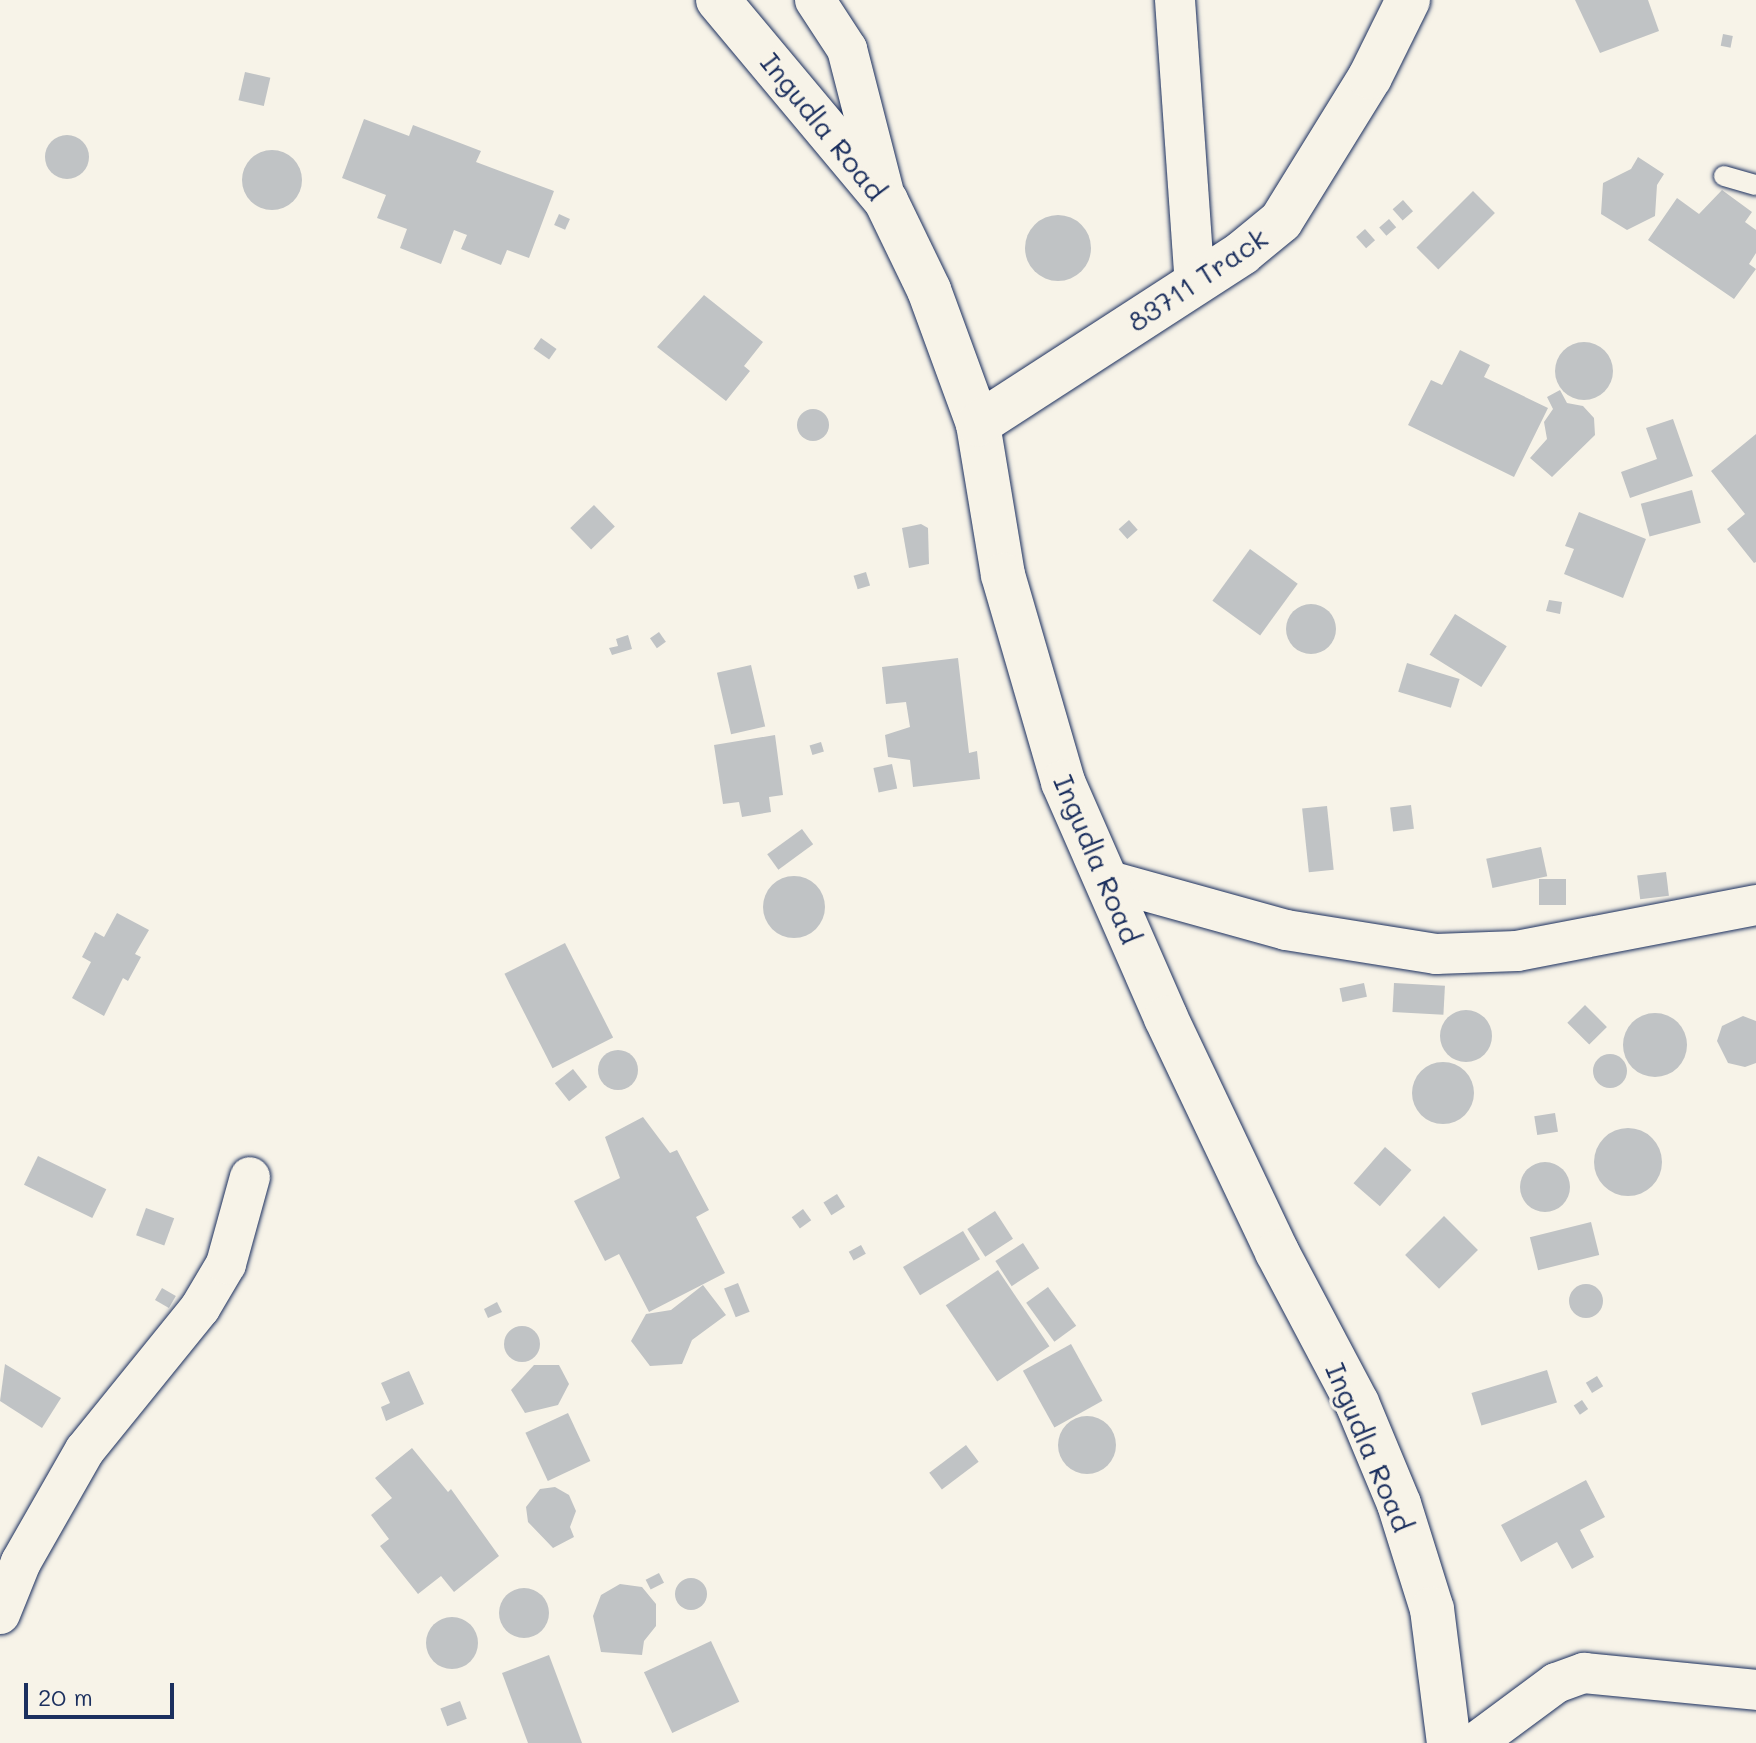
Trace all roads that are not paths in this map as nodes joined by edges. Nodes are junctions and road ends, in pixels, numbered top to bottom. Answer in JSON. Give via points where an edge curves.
{"nodes":[{"id":1,"x":718,"y":0,"type":"edge"},
{"id":2,"x":815,"y":0,"type":"edge"},
{"id":3,"x":1175,"y":0,"type":"edge"},
{"id":4,"x":1408,"y":0,"type":"edge"},
{"id":5,"x":1724,"y":176,"type":"dead end"},
{"id":6,"x":1756,"y":185,"type":"edge"},
{"id":7,"x":886,"y":201,"type":"junction"},
{"id":8,"x":1195,"y":283,"type":"junction"},
{"id":9,"x":978,"y":424,"type":"junction"},
{"id":10,"x":1106,"y":880,"type":"junction"},
{"id":11,"x":1756,"y":905,"type":"edge"},
{"id":12,"x":250,"y":1177,"type":"dead end"},
{"id":13,"x":0,"y":1614,"type":"edge"},
{"id":14,"x":1756,"y":1690,"type":"edge"},
{"id":15,"x":1449,"y":1743,"type":"edge"},
{"id":16,"x":1475,"y":1743,"type":"edge"}],
"edges":[{"from":1,"to":7,"type":"street","name":"Ingudla Road"},
{"from":2,"to":7,"type":"street","via":[[847,49]]},
{"from":3,"to":8,"type":"street"},
{"from":4,"to":8,"type":"street","name":"83711 Track","via":[[1362,90],[1281,221]]},
{"from":5,"to":6,"type":"lane"},
{"from":7,"to":9,"type":"street","name":"Ingudla Road","via":[[929,290]]},
{"from":8,"to":9,"type":"street","name":"83711 Track"},
{"from":9,"to":10,"type":"street","name":"Ingudla Road","via":[[1003,575],[1034,693],[1063,782]]},
{"from":10,"to":11,"type":"street","via":[[1286,930],[1436,954],[1517,951]]},
{"from":10,"to":15,"type":"street","name":"Ingudla Road","via":[[1277,1252],[1357,1403],[1399,1504],[1432,1609]]},
{"from":12,"to":13,"type":"street","via":[[220,1275],[174,1343],[85,1450],[21,1562]]},
{"from":14,"to":16,"type":"street","via":[[1584,1673],[1556,1683]]}]}
